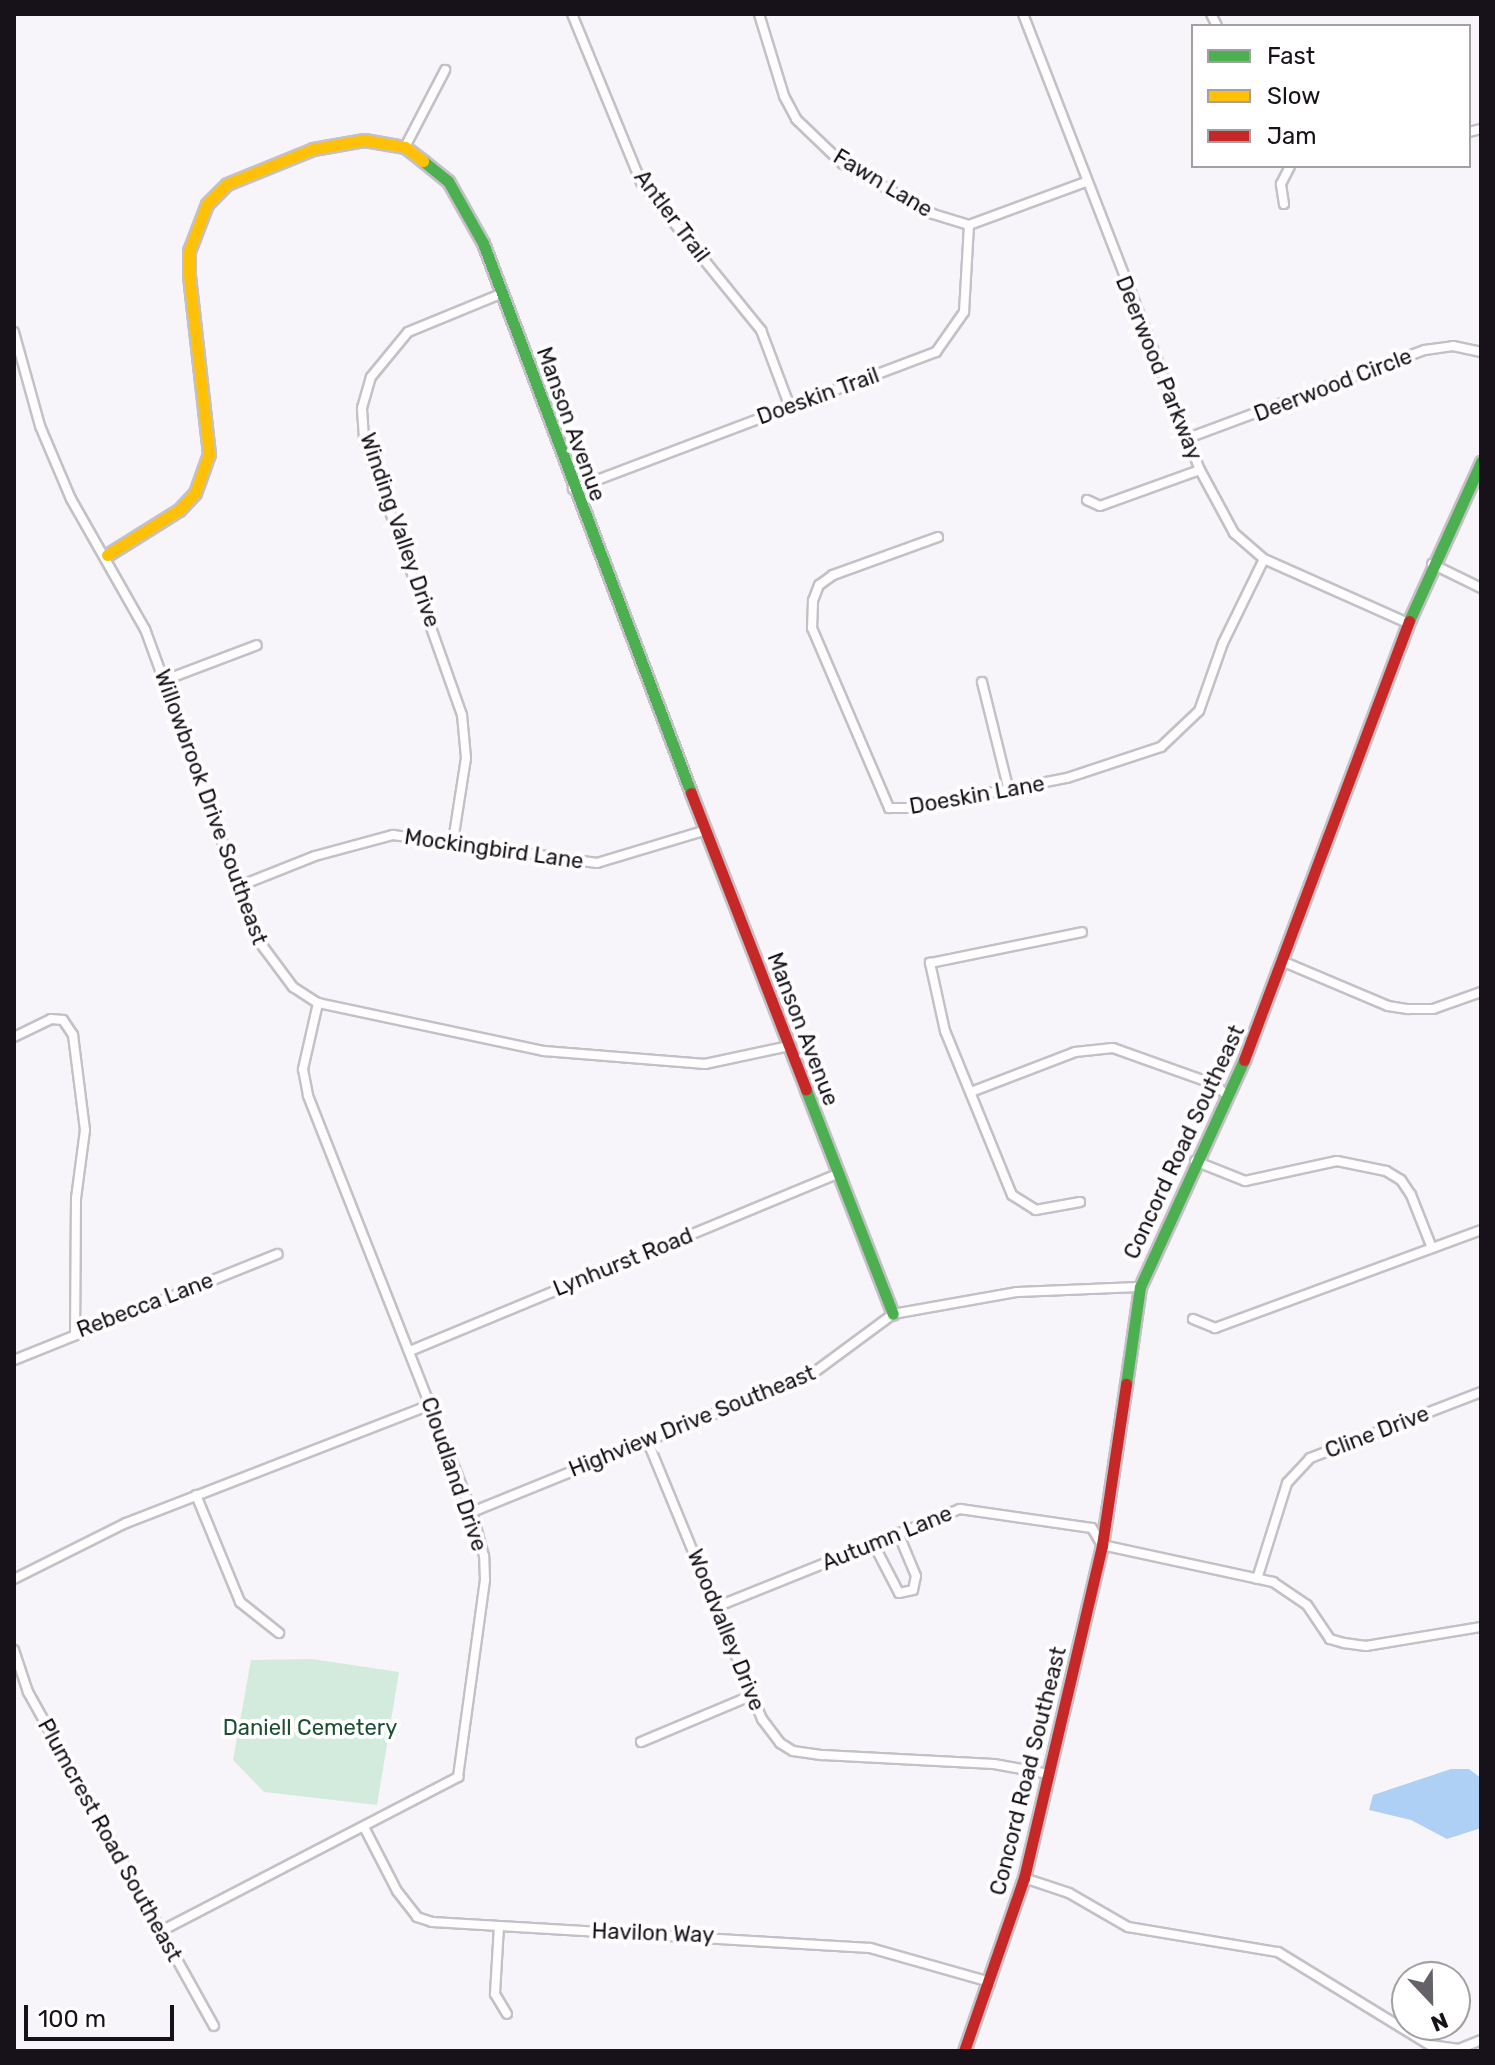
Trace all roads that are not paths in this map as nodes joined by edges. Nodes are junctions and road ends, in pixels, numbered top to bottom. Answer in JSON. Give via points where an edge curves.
{"nodes":[{"id":1,"x":572,"y":14,"type":"edge"},
{"id":2,"x":759,"y":14,"type":"edge"},
{"id":3,"x":1023,"y":14,"type":"edge"},
{"id":4,"x":445,"y":70,"type":"dead end"},
{"id":5,"x":405,"y":147,"type":"junction"},
{"id":6,"x":1289,"y":168,"type":"edge"},
{"id":7,"x":1086,"y":182,"type":"junction"},
{"id":8,"x":1284,"y":204,"type":"dead end"},
{"id":9,"x":969,"y":225,"type":"junction"},
{"id":10,"x":503,"y":293,"type":"junction"},
{"id":11,"x":14,"y":332,"type":"edge"},
{"id":12,"x":1481,"y":352,"type":"edge"},
{"id":13,"x":790,"y":407,"type":"junction"},
{"id":14,"x":1188,"y":438,"type":"junction"},
{"id":15,"x":1481,"y":462,"type":"edge"},
{"id":16,"x":1200,"y":470,"type":"junction"},
{"id":17,"x":573,"y":489,"type":"junction"},
{"id":18,"x":1087,"y":500,"type":"dead end"},
{"id":19,"x":938,"y":537,"type":"dead end"},
{"id":20,"x":107,"y":555,"type":"junction"},
{"id":21,"x":1264,"y":559,"type":"junction"},
{"id":22,"x":1432,"y":564,"type":"junction"},
{"id":23,"x":1481,"y":588,"type":"edge"},
{"id":24,"x":1408,"y":623,"type":"junction"},
{"id":25,"x":257,"y":645,"type":"dead end"},
{"id":26,"x":165,"y":680,"type":"junction"},
{"id":27,"x":982,"y":682,"type":"dead end"},
{"id":28,"x":1009,"y":791,"type":"junction"},
{"id":29,"x":706,"y":830,"type":"junction"},
{"id":30,"x":453,"y":841,"type":"junction"},
{"id":31,"x":237,"y":887,"type":"junction"},
{"id":32,"x":1082,"y":932,"type":"dead end"},
{"id":33,"x":1284,"y":962,"type":"junction"},
{"id":34,"x":1481,"y":992,"type":"edge"},
{"id":35,"x":318,"y":1003,"type":"junction"},
{"id":36,"x":14,"y":1037,"type":"edge"},
{"id":37,"x":789,"y":1046,"type":"junction"},
{"id":38,"x":971,"y":1092,"type":"junction"},
{"id":39,"x":1228,"y":1096,"type":"junction"},
{"id":40,"x":1195,"y":1161,"type":"junction"},
{"id":41,"x":837,"y":1174,"type":"junction"},
{"id":42,"x":1080,"y":1202,"type":"dead end"},
{"id":43,"x":1481,"y":1230,"type":"edge"},
{"id":44,"x":1432,"y":1248,"type":"junction"},
{"id":45,"x":278,"y":1254,"type":"dead end"},
{"id":46,"x":1140,"y":1287,"type":"junction"},
{"id":47,"x":893,"y":1314,"type":"junction"},
{"id":48,"x":1193,"y":1319,"type":"dead end"},
{"id":49,"x":75,"y":1332,"type":"junction"},
{"id":50,"x":410,"y":1351,"type":"junction"},
{"id":51,"x":14,"y":1360,"type":"edge"},
{"id":52,"x":1481,"y":1392,"type":"edge"},
{"id":53,"x":431,"y":1405,"type":"junction"},
{"id":54,"x":647,"y":1440,"type":"junction"},
{"id":55,"x":196,"y":1495,"type":"junction"},
{"id":56,"x":472,"y":1512,"type":"junction"},
{"id":57,"x":898,"y":1533,"type":"junction"},
{"id":58,"x":873,"y":1543,"type":"junction"},
{"id":59,"x":1102,"y":1545,"type":"junction"},
{"id":60,"x":14,"y":1579,"type":"edge"},
{"id":61,"x":1257,"y":1579,"type":"junction"},
{"id":62,"x":716,"y":1607,"type":"junction"},
{"id":63,"x":1481,"y":1627,"type":"edge"},
{"id":64,"x":279,"y":1633,"type":"dead end"},
{"id":65,"x":14,"y":1650,"type":"edge"},
{"id":66,"x":753,"y":1695,"type":"junction"},
{"id":67,"x":641,"y":1742,"type":"dead end"},
{"id":68,"x":1049,"y":1774,"type":"junction"},
{"id":69,"x":364,"y":1827,"type":"junction"},
{"id":70,"x":1024,"y":1878,"type":"junction"},
{"id":71,"x":499,"y":1926,"type":"junction"},
{"id":72,"x":161,"y":1931,"type":"junction"},
{"id":73,"x":990,"y":1982,"type":"junction"},
{"id":74,"x":507,"y":2014,"type":"dead end"},
{"id":75,"x":214,"y":2026,"type":"dead end"},
{"id":76,"x":1481,"y":2040,"type":"edge"},
{"id":77,"x":964,"y":2051,"type":"edge"}],
"edges":[{"from":1,"to":13,"type":"street","name":"Antler Trail","via":[[641,182],[761,330]]},
{"from":2,"to":9,"type":"street","name":"Fawn Lane","via":[[784,96],[814,138],[843,164],[908,201]]},
{"from":3,"to":7,"type":"street","name":"Deerwood Parkway"},
{"from":4,"to":5,"type":"street"},
{"from":5,"to":10,"type":"street","name":"Manson Avenue","via":[[448,181],[466,206]]},
{"from":5,"to":20,"type":"street","name":"Manson Avenue","via":[[364,140],[313,149],[227,184],[207,204],[189,251],[189,275],[209,454],[195,493],[179,510]]},
{"from":6,"to":8,"type":"street","via":[[1281,184]]},
{"from":7,"to":9,"type":"street"},
{"from":7,"to":14,"type":"street","name":"Deerwood Parkway"},
{"from":9,"to":13,"type":"street","name":"Doeskin Trail","via":[[964,312],[947,342],[936,352]]},
{"from":10,"to":17,"type":"street","name":"Manson Avenue"},
{"from":10,"to":30,"type":"street","name":"Winding Valley Drive","via":[[408,332],[371,377],[362,408],[364,438],[462,715],[466,758]]},
{"from":11,"to":20,"type":"street","name":"Willowbrook Drive Southeast","via":[[40,426],[71,499]]},
{"from":12,"to":14,"type":"street","name":"Deerwood Circle","via":[[1453,346],[1425,350]]},
{"from":13,"to":17,"type":"street","name":"Doeskin Trail"},
{"from":14,"to":16,"type":"street","name":"Deerwood Parkway"},
{"from":15,"to":22,"type":"street","name":"Concord Road Southeast"},
{"from":16,"to":18,"type":"street","via":[[1100,506]]},
{"from":16,"to":21,"type":"street","name":"Deerwood Parkway","via":[[1234,533]]},
{"from":17,"to":29,"type":"street","name":"Manson Avenue"},
{"from":19,"to":28,"type":"street","name":"Doeskin Lane","via":[[819,585],[812,628],[889,808]]},
{"from":20,"to":26,"type":"street","name":"Willowbrook Drive Southeast"},
{"from":21,"to":24,"type":"street","name":"Deerwood Parkway"},
{"from":21,"to":28,"type":"street","name":"Doeskin Lane","via":[[1223,643],[1199,711],[1182,733],[1122,761]]},
{"from":22,"to":23,"type":"street"},
{"from":22,"to":24,"type":"street","name":"Concord Road Southeast"},
{"from":24,"to":33,"type":"street","name":"Concord Road Southeast"},
{"from":25,"to":26,"type":"street"},
{"from":26,"to":31,"type":"street","name":"Willowbrook Drive Southeast"},
{"from":27,"to":28,"type":"street"},
{"from":29,"to":30,"type":"street","name":"Mockingbird Lane","via":[[597,863]]},
{"from":29,"to":37,"type":"street","name":"Manson Avenue"},
{"from":30,"to":31,"type":"street","name":"Mockingbird Lane","via":[[374,838]]},
{"from":31,"to":35,"type":"street","name":"Willowbrook Drive Southeast","via":[[263,953],[293,987]]},
{"from":32,"to":38,"type":"street","via":[[930,963],[945,1031]]},
{"from":33,"to":34,"type":"street","via":[[1388,1006],[1433,1009]]},
{"from":33,"to":39,"type":"street","name":"Concord Road Southeast"},
{"from":35,"to":37,"type":"street","name":"Willowbrook Drive Southeast","via":[[544,1051],[665,1064],[705,1064]]},
{"from":35,"to":50,"type":"street","name":"Cloudland Drive","via":[[303,1069],[308,1095]]},
{"from":36,"to":49,"type":"street","via":[[51,1019],[63,1020],[73,1035],[85,1130],[76,1198]]},
{"from":37,"to":41,"type":"street","name":"Manson Avenue"},
{"from":38,"to":39,"type":"street","via":[[1075,1052],[1113,1048],[1202,1079]]},
{"from":38,"to":42,"type":"street","via":[[1012,1195],[1036,1210]]},
{"from":39,"to":40,"type":"street","name":"Concord Road Southeast"},
{"from":40,"to":44,"type":"street","via":[[1245,1181],[1337,1161],[1386,1171],[1411,1195]]},
{"from":40,"to":46,"type":"street","name":"Concord Road Southeast"},
{"from":41,"to":47,"type":"street","name":"Manson Avenue"},
{"from":41,"to":50,"type":"street","name":"Lynhurst Road"},
{"from":43,"to":44,"type":"street"},
{"from":44,"to":48,"type":"street","via":[[1215,1328]]},
{"from":45,"to":49,"type":"street","name":"Rebecca Lane"},
{"from":46,"to":47,"type":"street","name":"Highview Drive Southeast","via":[[1016,1292]]},
{"from":46,"to":59,"type":"street","name":"Concord Road Southeast"},
{"from":47,"to":54,"type":"street","name":"Highview Drive Southeast","via":[[812,1374]]},
{"from":49,"to":51,"type":"street","name":"Rebecca Lane"},
{"from":50,"to":53,"type":"street","name":"Cloudland Drive"},
{"from":52,"to":61,"type":"street","name":"Cline Drive","via":[[1310,1458],[1287,1483]]},
{"from":53,"to":55,"type":"street"},
{"from":53,"to":56,"type":"street","name":"Cloudland Drive"},
{"from":54,"to":56,"type":"street","name":"Highview Drive Southeast"},
{"from":54,"to":62,"type":"street","name":"Woodvalley Drive"},
{"from":55,"to":60,"type":"street"},
{"from":55,"to":64,"type":"street","via":[[240,1602]]},
{"from":56,"to":69,"type":"street","name":"Cloudland Drive","via":[[485,1580],[458,1777]]},
{"from":57,"to":58,"type":"street","name":"Autumn Lane"},
{"from":57,"to":58,"type":"street","via":[[916,1576],[913,1590],[899,1593]]},
{"from":57,"to":59,"type":"street","name":"Autumn Lane","via":[[960,1509],[1092,1528]]},
{"from":58,"to":62,"type":"street","name":"Autumn Lane"},
{"from":59,"to":61,"type":"street"},
{"from":59,"to":68,"type":"street","name":"Concord Road Southeast"},
{"from":61,"to":63,"type":"street","via":[[1294,1594],[1321,1630],[1344,1643],[1366,1646]]},
{"from":62,"to":66,"type":"street","name":"Woodvalley Drive"},
{"from":65,"to":72,"type":"street","name":"Plumcrest Road Southeast","via":[[28,1692]]},
{"from":66,"to":67,"type":"street"},
{"from":66,"to":68,"type":"street","name":"Woodvalley Drive","via":[[771,1732],[793,1751],[994,1764]]},
{"from":68,"to":70,"type":"street","name":"Concord Road Southeast"},
{"from":69,"to":71,"type":"street","name":"Havilon Way","via":[[397,1891],[417,1917]]},
{"from":69,"to":72,"type":"street","name":"Cloudland Drive"},
{"from":70,"to":73,"type":"street","name":"Concord Road Southeast"},
{"from":70,"to":76,"type":"street","via":[[1069,1893],[1128,1927],[1278,1952],[1430,2045],[1459,2049]]},
{"from":71,"to":73,"type":"street","name":"Havilon Way","via":[[782,1938],[870,1948]]},
{"from":71,"to":74,"type":"street","via":[[495,1994]]},
{"from":72,"to":75,"type":"street","name":"Plumcrest Road Southeast"},
{"from":73,"to":77,"type":"street","name":"Concord Road Southeast"}]}
